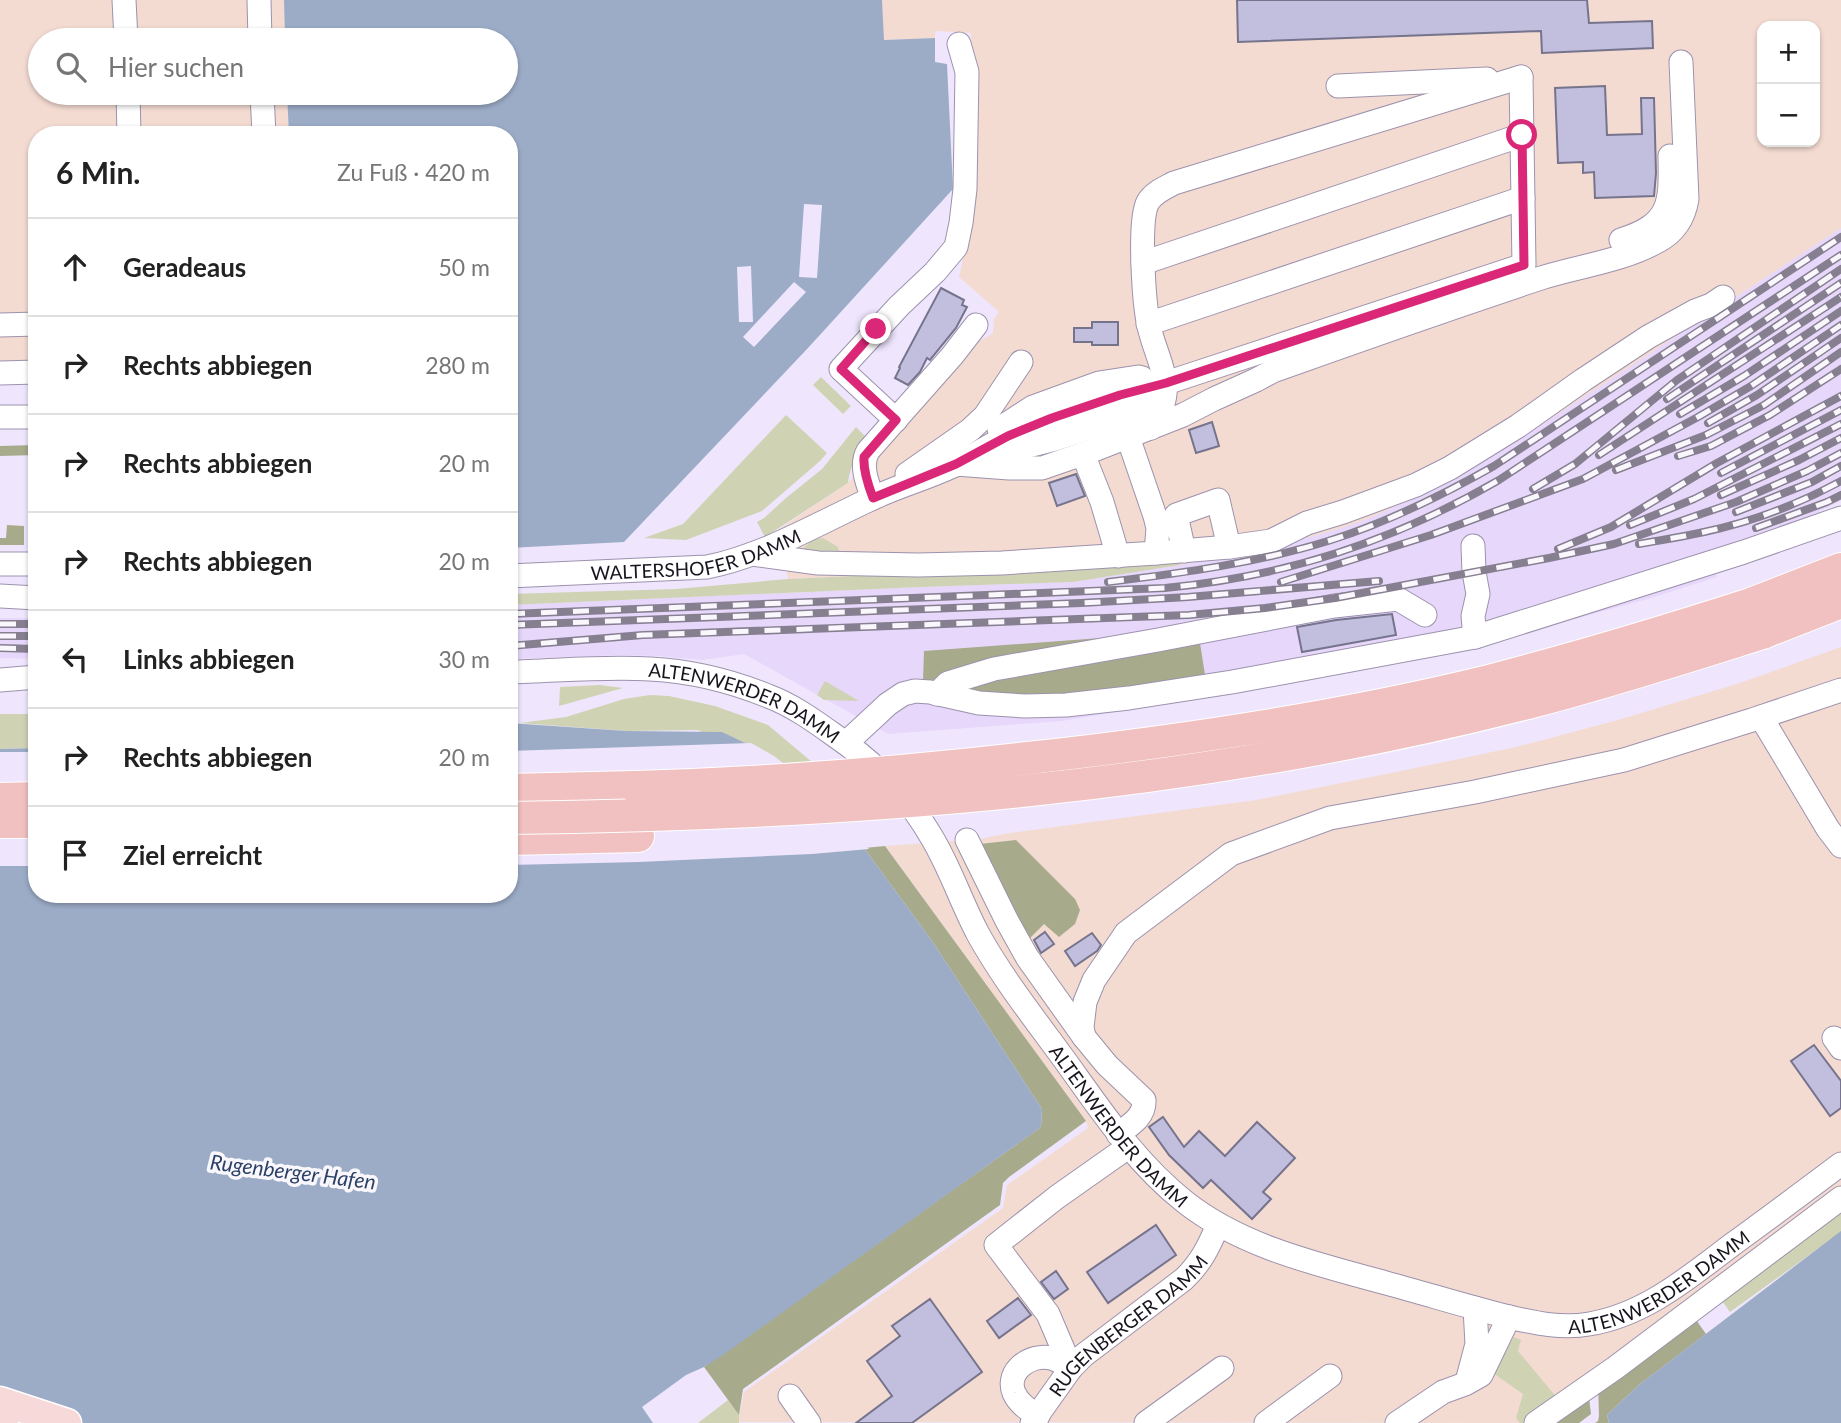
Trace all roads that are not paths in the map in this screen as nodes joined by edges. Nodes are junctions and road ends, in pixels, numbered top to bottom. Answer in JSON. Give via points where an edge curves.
{"nodes":[{"id":1,"x":124,"y":0,"type":"edge"},
{"id":2,"x":259,"y":0,"type":"edge"},
{"id":3,"x":125,"y":28,"type":"edge"},
{"id":4,"x":260,"y":28,"type":"edge"},
{"id":5,"x":959,"y":44,"type":"dead end"},
{"id":6,"x":1521,"y":77,"type":"junction"},
{"id":7,"x":1338,"y":86,"type":"dead end"},
{"id":8,"x":128,"y":105,"type":"edge"},
{"id":9,"x":263,"y":105,"type":"edge"},
{"id":10,"x":129,"y":126,"type":"edge"},
{"id":11,"x":264,"y":126,"type":"edge"},
{"id":12,"x":1522,"y":135,"type":"junction"},
{"id":13,"x":1523,"y":198,"type":"junction"},
{"id":14,"x":1143,"y":263,"type":"junction"},
{"id":15,"x":1571,"y":263,"type":"junction"},
{"id":16,"x":1723,"y":297,"type":"dead end"},
{"id":17,"x":28,"y":324,"type":"edge"},
{"id":18,"x":1148,"y":324,"type":"junction"},
{"id":19,"x":0,"y":325,"type":"edge"},
{"id":20,"x":976,"y":326,"type":"dead end"},
{"id":21,"x":1021,"y":362,"type":"dead end"},
{"id":22,"x":28,"y":372,"type":"edge"},
{"id":23,"x":0,"y":373,"type":"edge"},
{"id":24,"x":1166,"y":383,"type":"junction"},
{"id":25,"x":0,"y":417,"type":"edge"},
{"id":26,"x":28,"y":418,"type":"edge"},
{"id":27,"x":896,"y":420,"type":"junction"},
{"id":28,"x":1151,"y":428,"type":"junction"},
{"id":29,"x":1121,"y":440,"type":"junction"},
{"id":30,"x":1083,"y":454,"type":"junction"},
{"id":31,"x":956,"y":464,"type":"junction"},
{"id":32,"x":873,"y":498,"type":"junction"},
{"id":33,"x":1841,"y":518,"type":"edge"},
{"id":34,"x":1473,"y":545,"type":"dead end"},
{"id":35,"x":1229,"y":547,"type":"junction"},
{"id":36,"x":1184,"y":551,"type":"junction"},
{"id":37,"x":752,"y":555,"type":"junction"},
{"id":38,"x":1137,"y":555,"type":"junction"},
{"id":39,"x":0,"y":564,"type":"edge"},
{"id":40,"x":28,"y":565,"type":"edge"},
{"id":41,"x":1841,"y":569,"type":"edge"},
{"id":42,"x":518,"y":576,"type":"edge"},
{"id":43,"x":0,"y":596,"type":"edge"},
{"id":44,"x":28,"y":598,"type":"edge"},
{"id":45,"x":1841,"y":602,"type":"edge"},
{"id":46,"x":1425,"y":615,"type":"dead end"},
{"id":47,"x":1841,"y":622,"type":"edge"},
{"id":48,"x":1475,"y":637,"type":"junction"},
{"id":49,"x":518,"y":672,"type":"edge"},
{"id":50,"x":28,"y":678,"type":"edge"},
{"id":51,"x":0,"y":680,"type":"edge"},
{"id":52,"x":1841,"y":690,"type":"edge"},
{"id":53,"x":937,"y":694,"type":"junction"},
{"id":54,"x":1761,"y":717,"type":"junction"},
{"id":55,"x":846,"y":743,"type":"junction"},
{"id":56,"x":518,"y":790,"type":"edge"},
{"id":57,"x":28,"y":798,"type":"edge"},
{"id":58,"x":0,"y":799,"type":"edge"},
{"id":59,"x":518,"y":818,"type":"edge"},
{"id":60,"x":0,"y":822,"type":"edge"},
{"id":61,"x":28,"y":822,"type":"edge"},
{"id":62,"x":0,"y":839,"type":"edge"},
{"id":63,"x":28,"y":839,"type":"edge"},
{"id":64,"x":518,"y":839,"type":"edge"},
{"id":65,"x":967,"y":840,"type":"dead end"},
{"id":66,"x":1841,"y":846,"type":"edge"},
{"id":67,"x":1084,"y":1037,"type":"junction"},
{"id":68,"x":1123,"y":1140,"type":"junction"},
{"id":69,"x":1841,"y":1164,"type":"edge"},
{"id":70,"x":1841,"y":1198,"type":"edge"},
{"id":71,"x":1218,"y":1225,"type":"junction"},
{"id":72,"x":1475,"y":1308,"type":"junction"},
{"id":73,"x":1509,"y":1317,"type":"junction"},
{"id":74,"x":1072,"y":1368,"type":"junction"},
{"id":75,"x":1222,"y":1368,"type":"dead end"},
{"id":76,"x":1330,"y":1376,"type":"dead end"},
{"id":77,"x":1465,"y":1384,"type":"junction"},
{"id":78,"x":790,"y":1396,"type":"dead end"},
{"id":79,"x":0,"y":1401,"type":"edge"},
{"id":80,"x":1035,"y":1420,"type":"edge"},
{"id":81,"x":67,"y":1423,"type":"edge"},
{"id":82,"x":809,"y":1423,"type":"edge"},
{"id":83,"x":1146,"y":1423,"type":"edge"},
{"id":84,"x":1266,"y":1423,"type":"edge"},
{"id":85,"x":1397,"y":1423,"type":"edge"},
{"id":86,"x":1536,"y":1423,"type":"edge"}],
"edges":[{"from":1,"to":3,"type":"street"},
{"from":2,"to":4,"type":"street"},
{"from":5,"to":27,"type":"street","via":[[967,72],[967,98],[965,189],[956,247],[841,369]]},
{"from":6,"to":7,"type":"street"},
{"from":6,"to":12,"type":"street"},
{"from":6,"to":14,"type":"street","via":[[1174,183],[1148,202],[1142,219]]},
{"from":8,"to":10,"type":"street"},
{"from":9,"to":11,"type":"street"},
{"from":12,"to":13,"type":"street"},
{"from":12,"to":14,"type":"street"},
{"from":13,"to":18,"type":"street"},
{"from":13,"to":24,"type":"street","via":[[1524,265]]},
{"from":14,"to":18,"type":"street"},
{"from":15,"to":15,"type":"street","via":[[1660,241],[1685,213],[1681,62],[1669,97],[1670,197],[1662,217],[1641,233]]},
{"from":15,"to":28,"type":"street","via":[[1545,277],[1273,371]]},
{"from":16,"to":35,"type":"street","via":[[1648,337],[1495,440],[1416,485],[1307,523],[1271,541]]},
{"from":17,"to":19,"type":"street"},
{"from":18,"to":24,"type":"street"},
{"from":20,"to":27,"type":"street"},
{"from":21,"to":32,"type":"street","via":[[978,423]]},
{"from":22,"to":23,"type":"street"},
{"from":24,"to":28,"type":"street","via":[[1159,418]]},
{"from":24,"to":31,"type":"street","via":[[1141,407],[1119,418]]},
{"from":24,"to":31,"type":"street","via":[[1138,377],[1099,383],[1033,407]]},
{"from":25,"to":26,"type":"street"},
{"from":27,"to":32,"type":"street","via":[[864,457]]},
{"from":28,"to":29,"type":"street"},
{"from":29,"to":30,"type":"street"},
{"from":29,"to":38,"type":"street","via":[[1158,528]]},
{"from":30,"to":31,"type":"street","via":[[1042,468]]},
{"from":30,"to":38,"type":"street","via":[[1102,502]]},
{"from":31,"to":32,"type":"street"},
{"from":32,"to":37,"type":"street","name":"WALTERSHOFER DAMM"},
{"from":33,"to":48,"type":"street"},
{"from":34,"to":48,"type":"street","via":[[1478,594]]},
{"from":35,"to":36,"type":"street"},
{"from":35,"to":36,"type":"street","via":[[1218,500],[1176,516]]},
{"from":36,"to":38,"type":"street"},
{"from":37,"to":38,"type":"street","via":[[818,563],[918,565]]},
{"from":37,"to":42,"type":"street","name":"WALTERSHOFER DAMM","via":[[707,568]]},
{"from":39,"to":40,"type":"street"},
{"from":41,"to":56,"type":"highway","bridge":true,"via":[[1665,632],[1500,678],[1211,736],[971,765],[755,783]]},
{"from":43,"to":44,"type":"street"},
{"from":45,"to":59,"type":"highway","bridge":true,"via":[[1762,633],[1533,701],[1389,734],[1186,770],[869,805]]},
{"from":46,"to":53,"type":"street","via":[[1398,599],[1335,606],[994,669],[948,682]]},
{"from":47,"to":64,"type":"highway","via":[[1722,665],[1539,719],[1325,765],[1210,784],[1111,799],[810,826]]},
{"from":48,"to":53,"type":"street","via":[[1232,682],[1066,705],[979,703]]},
{"from":49,"to":55,"type":"street","name":"ALTENWERDER DAMM","via":[[648,668],[693,674],[770,696]]},
{"from":50,"to":51,"type":"street"},
{"from":52,"to":54,"type":"street"},
{"from":53,"to":55,"type":"street","via":[[903,694]]},
{"from":54,"to":66,"type":"street"},
{"from":54,"to":67,"type":"street","via":[[1623,760],[1330,818],[1231,854],[1126,933],[1089,991]]},
{"from":55,"to":68,"type":"street","name":"ALTENWERDER DAMM","via":[[879,772],[932,836],[979,936]]},
{"from":57,"to":58,"type":"highway"},
{"from":60,"to":61,"type":"highway"},
{"from":62,"to":63,"type":"highway"},
{"from":65,"to":67,"type":"street","via":[[1027,957]]},
{"from":67,"to":68,"type":"street","via":[[1144,1100],[1145,1109]]},
{"from":68,"to":71,"type":"street","name":"ALTENWERDER DAMM","via":[[1161,1182]]},
{"from":68,"to":74,"type":"street","via":[[996,1245],[1048,1314]]},
{"from":69,"to":73,"type":"street","name":"ALTENWERDER DAMM","via":[[1646,1305],[1585,1325]]},
{"from":70,"to":86,"type":"street"},
{"from":71,"to":72,"type":"street","name":"ALTENWERDER DAMM","via":[[1280,1252]]},
{"from":71,"to":74,"type":"street","name":"RUGENBERGER DAMM","via":[[1196,1268]]},
{"from":72,"to":73,"type":"street","name":"ALTENWERDER DAMM"},
{"from":72,"to":77,"type":"street","via":[[1477,1344]]},
{"from":73,"to":77,"type":"street","via":[[1481,1375]]},
{"from":74,"to":80,"type":"street","name":"RUGENBERGER DAMM"},
{"from":74,"to":80,"type":"street","via":[[1046,1357],[1031,1358],[1015,1371],[1014,1394]]},
{"from":75,"to":83,"type":"street"},
{"from":76,"to":84,"type":"street"},
{"from":77,"to":85,"type":"street","via":[[1443,1392]]},
{"from":78,"to":82,"type":"street"},
{"from":79,"to":81,"type":"main road"}]}
